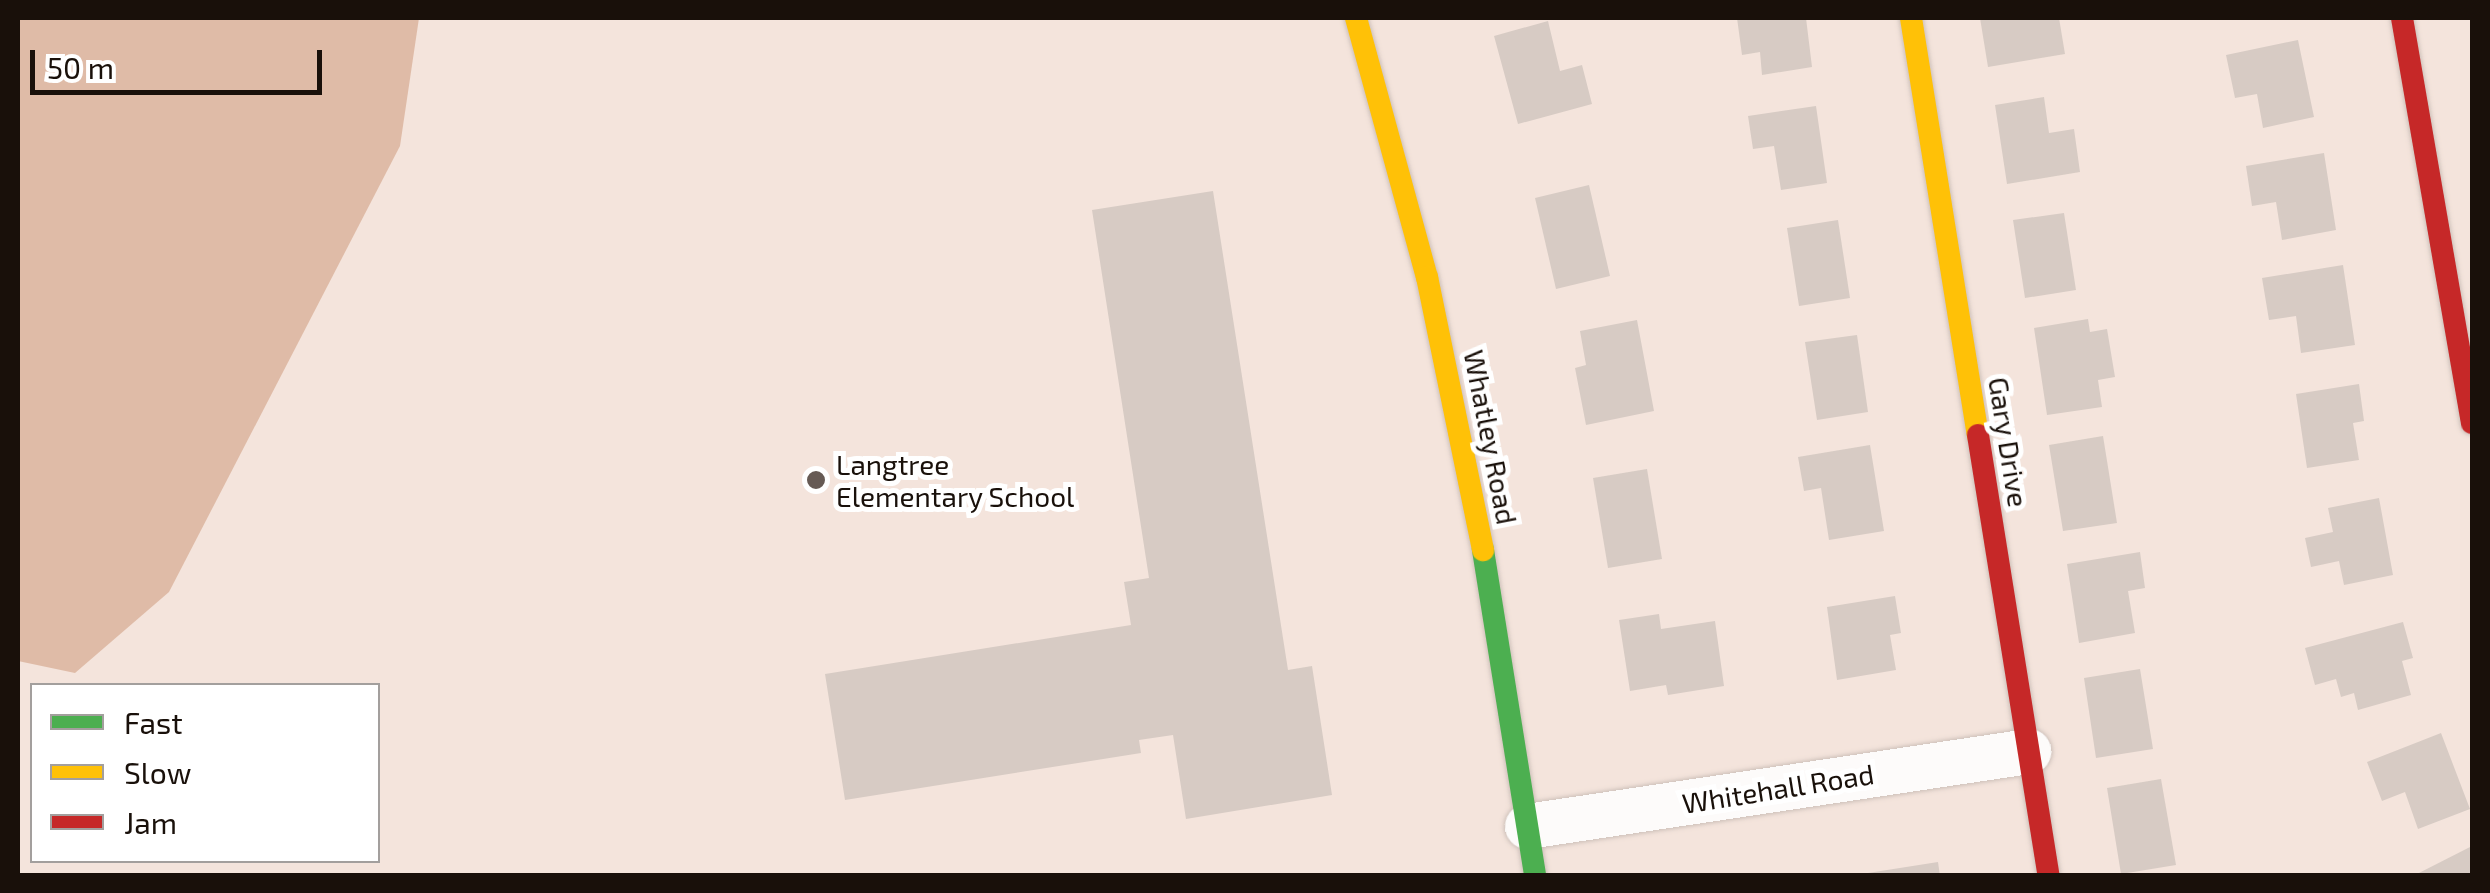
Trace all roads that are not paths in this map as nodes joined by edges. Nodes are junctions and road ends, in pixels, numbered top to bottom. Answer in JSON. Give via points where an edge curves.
{"nodes":[{"id":1,"x":1356,"y":18,"type":"edge"},
{"id":2,"x":1911,"y":18,"type":"edge"},
{"id":3,"x":2402,"y":18,"type":"edge"},
{"id":4,"x":2472,"y":423,"type":"edge"},
{"id":5,"x":2028,"y":751,"type":"junction"},
{"id":6,"x":1527,"y":826,"type":"junction"},
{"id":7,"x":1535,"y":876,"type":"edge"},
{"id":8,"x":2048,"y":876,"type":"edge"}],
"edges":[{"from":1,"to":6,"type":"street","name":"Whatley Road","via":[[1427,276],[1475,502]]},
{"from":2,"to":5,"type":"street","name":"Gary Drive"},
{"from":3,"to":4,"type":"street"},
{"from":5,"to":6,"type":"street","name":"Whitehall Road"},
{"from":5,"to":8,"type":"street","name":"Gary Drive"},
{"from":6,"to":7,"type":"street","name":"Whatley Road"}]}
